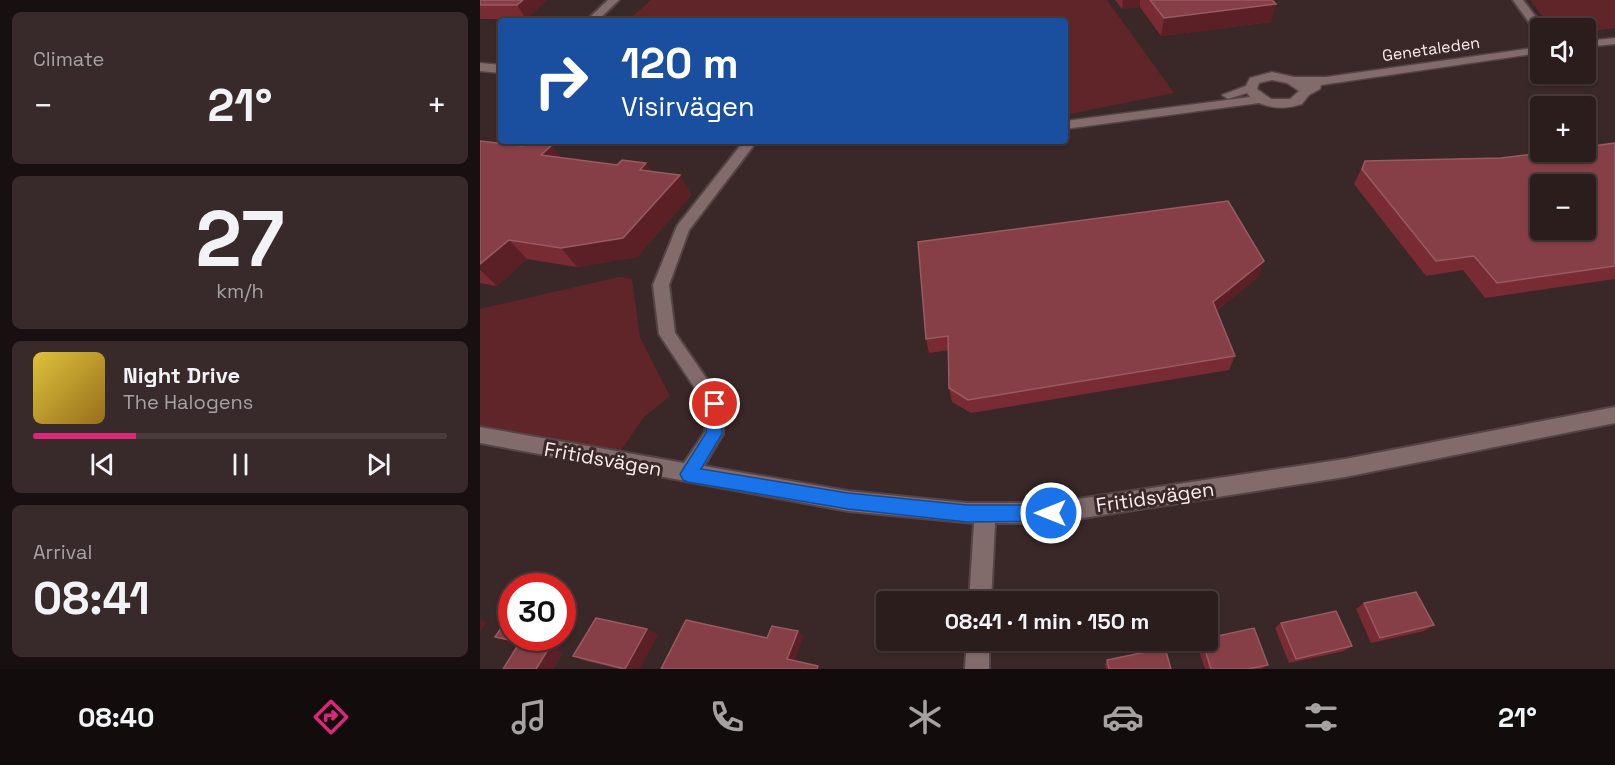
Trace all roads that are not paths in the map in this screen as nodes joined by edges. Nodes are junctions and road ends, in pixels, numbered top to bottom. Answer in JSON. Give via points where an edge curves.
{"nodes":[{"id":1,"x":614,"y":0,"type":"edge"},
{"id":2,"x":1518,"y":0,"type":"edge"},
{"id":3,"x":594,"y":18,"type":"edge"},
{"id":4,"x":1531,"y":18,"type":"edge"},
{"id":5,"x":1615,"y":41,"type":"edge"},
{"id":6,"x":1596,"y":43,"type":"edge"},
{"id":7,"x":1530,"y":51,"type":"edge"},
{"id":8,"x":480,"y":67,"type":"edge"},
{"id":9,"x":498,"y":69,"type":"edge"},
{"id":10,"x":1293,"y":81,"type":"junction"},
{"id":11,"x":1326,"y":81,"type":"junction"},
{"id":12,"x":1304,"y":92,"type":"junction"},
{"id":13,"x":1255,"y":93,"type":"junction"},
{"id":14,"x":1068,"y":125,"type":"edge"},
{"id":15,"x":749,"y":144,"type":"edge"},
{"id":16,"x":1615,"y":415,"type":"edge"},
{"id":17,"x":480,"y":435,"type":"edge"},
{"id":18,"x":688,"y":474,"type":"junction"},
{"id":19,"x":986,"y":513,"type":"junction"},
{"id":20,"x":981,"y":591,"type":"edge"},
{"id":21,"x":978,"y":651,"type":"edge"},
{"id":22,"x":977,"y":669,"type":"edge"}],
"edges":[{"from":1,"to":3,"type":"street"},
{"from":2,"to":4,"type":"street"},
{"from":5,"to":6,"type":"main road"},
{"from":7,"to":11,"type":"main road","name":"Genetaleden"},
{"from":8,"to":9,"type":"main road"},
{"from":10,"to":11,"type":"main road","name":"Genetaleden"},
{"from":10,"to":12,"type":"main road"},
{"from":10,"to":13,"type":"main road","name":"Genetaleden","via":[[1264,77],[1254,81]]},
{"from":11,"to":12,"type":"main road","name":"Genetaleden"},
{"from":12,"to":13,"type":"main road","name":"Genetaleden","via":[[1301,99],[1290,104],[1275,104]]},
{"from":13,"to":14,"type":"main road","name":"Genetaleden"},
{"from":15,"to":18,"type":"street","via":[[682,229],[661,285],[667,334],[715,404],[714,434]]},
{"from":16,"to":19,"type":"street","name":"Fritidsvägen","via":[[1345,468],[1051,513]]},
{"from":17,"to":18,"type":"street","name":"Fritidsvägen"},
{"from":18,"to":19,"type":"street","name":"Fritidsvägen","via":[[848,501]]},
{"from":19,"to":20,"type":"street"},
{"from":21,"to":22,"type":"street"}]}
